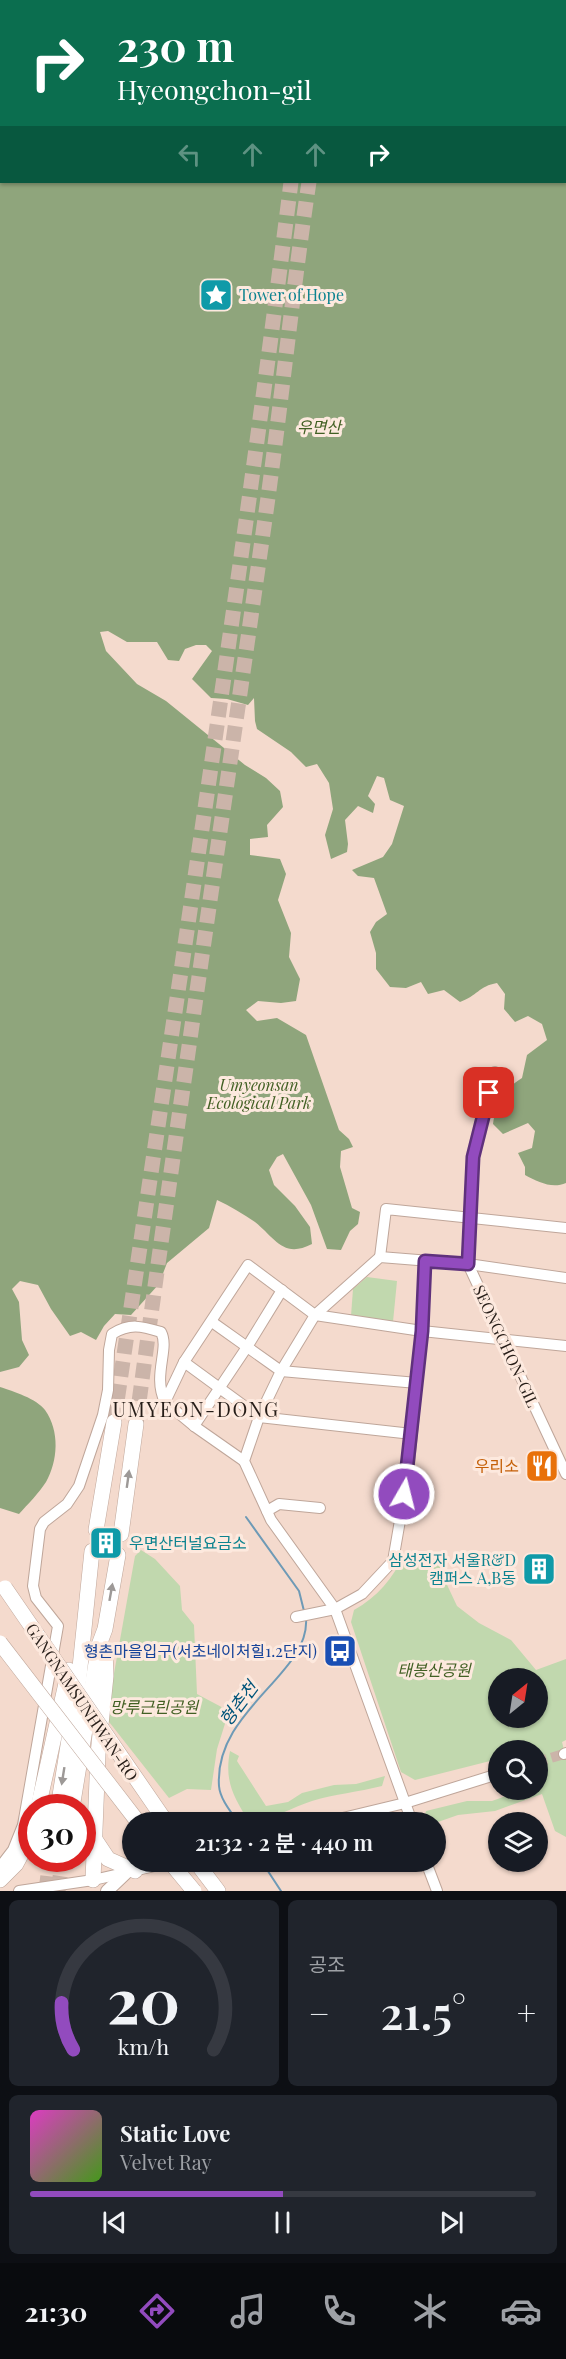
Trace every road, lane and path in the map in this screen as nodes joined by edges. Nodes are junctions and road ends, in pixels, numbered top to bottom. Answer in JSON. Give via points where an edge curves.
{"nodes":[{"id":1,"x":495,"y":1072,"type":"dead end"},
{"id":2,"x":469,"y":1217,"type":"junction"},
{"id":3,"x":566,"y":1228,"type":"edge"},
{"id":4,"x":380,"y":1257,"type":"junction"},
{"id":5,"x":425,"y":1261,"type":"junction"},
{"id":6,"x":468,"y":1264,"type":"junction"},
{"id":7,"x":566,"y":1278,"type":"edge"},
{"id":8,"x":282,"y":1290,"type":"junction"},
{"id":9,"x":315,"y":1315,"type":"junction"},
{"id":10,"x":212,"y":1322,"type":"junction"},
{"id":11,"x":422,"y":1331,"type":"junction"},
{"id":12,"x":502,"y":1340,"type":"junction"},
{"id":13,"x":566,"y":1346,"type":"edge"},
{"id":14,"x":247,"y":1347,"type":"junction"},
{"id":15,"x":184,"y":1362,"type":"junction"},
{"id":16,"x":281,"y":1371,"type":"junction"},
{"id":17,"x":417,"y":1383,"type":"junction"},
{"id":18,"x":220,"y":1388,"type":"junction"},
{"id":19,"x":165,"y":1402,"type":"junction"},
{"id":20,"x":259,"y":1417,"type":"junction"},
{"id":21,"x":114,"y":1422,"type":"tunnel mouth"},
{"id":22,"x":136,"y":1424,"type":"tunnel mouth"},
{"id":23,"x":194,"y":1426,"type":"junction"},
{"id":24,"x":412,"y":1434,"type":"junction"},
{"id":25,"x":244,"y":1461,"type":"junction"},
{"id":26,"x":566,"y":1474,"type":"edge"},
{"id":27,"x":320,"y":1508,"type":"dead end"},
{"id":28,"x":267,"y":1511,"type":"junction"},
{"id":29,"x":96,"y":1530,"type":"dead end"},
{"id":30,"x":121,"y":1534,"type":"dead end"},
{"id":31,"x":92,"y":1551,"type":"dead end"},
{"id":32,"x":118,"y":1555,"type":"dead end"},
{"id":33,"x":2,"y":1584,"type":"edge"},
{"id":34,"x":335,"y":1609,"type":"junction"},
{"id":35,"x":296,"y":1617,"type":"dead end"},
{"id":36,"x":85,"y":1625,"type":"junction"},
{"id":37,"x":105,"y":1629,"type":"junction"},
{"id":38,"x":0,"y":1643,"type":"edge"},
{"id":39,"x":488,"y":1777,"type":"edge"},
{"id":40,"x":41,"y":1794,"type":"edge"},
{"id":41,"x":60,"y":1794,"type":"edge"},
{"id":42,"x":74,"y":1794,"type":"edge"},
{"id":43,"x":405,"y":1803,"type":"junction"},
{"id":44,"x":130,"y":1812,"type":"edge"},
{"id":45,"x":159,"y":1812,"type":"edge"},
{"id":46,"x":368,"y":1812,"type":"edge"},
{"id":47,"x":408,"y":1812,"type":"edge"},
{"id":48,"x":96,"y":1841,"type":"joint"},
{"id":49,"x":18,"y":1860,"type":"edge"},
{"id":50,"x":0,"y":1867,"type":"edge"},
{"id":51,"x":122,"y":1868,"type":"edge"},
{"id":52,"x":130,"y":1872,"type":"joint"},
{"id":53,"x":179,"y":1872,"type":"edge"},
{"id":54,"x":204,"y":1872,"type":"edge"},
{"id":55,"x":430,"y":1872,"type":"edge"},
{"id":56,"x":0,"y":1880,"type":"edge"},
{"id":57,"x":93,"y":1885,"type":"edge"},
{"id":58,"x":38,"y":1890,"type":"edge"},
{"id":59,"x":19,"y":1891,"type":"edge"},
{"id":60,"x":107,"y":1891,"type":"edge"},
{"id":61,"x":194,"y":1891,"type":"edge"},
{"id":62,"x":218,"y":1891,"type":"edge"},
{"id":63,"x":437,"y":1891,"type":"edge"}],
"edges":[{"from":1,"to":2,"type":"street","name":"SEONGCHON-GIL","via":[[473,1157]]},
{"from":2,"to":3,"type":"street"},
{"from":2,"to":4,"type":"street","via":[[386,1209]]},
{"from":2,"to":6,"type":"street","name":"SEONGCHON-GIL"},
{"from":4,"to":5,"type":"street"},
{"from":4,"to":9,"type":"street"},
{"from":5,"to":6,"type":"street"},
{"from":5,"to":11,"type":"street"},
{"from":6,"to":7,"type":"street"},
{"from":6,"to":12,"type":"street","name":"SEONGCHON-GIL"},
{"from":8,"to":9,"type":"street"},
{"from":8,"to":10,"type":"street","via":[[248,1265]]},
{"from":8,"to":14,"type":"street"},
{"from":9,"to":11,"type":"street"},
{"from":9,"to":16,"type":"street"},
{"from":10,"to":14,"type":"street"},
{"from":10,"to":15,"type":"street"},
{"from":11,"to":12,"type":"street"},
{"from":11,"to":17,"type":"street"},
{"from":12,"to":13,"type":"street"},
{"from":12,"to":26,"type":"street","name":"SEONGCHON-GIL"},
{"from":14,"to":16,"type":"street"},
{"from":14,"to":18,"type":"street"},
{"from":15,"to":18,"type":"street"},
{"from":15,"to":19,"type":"street"},
{"from":16,"to":17,"type":"street"},
{"from":16,"to":20,"type":"street"},
{"from":17,"to":24,"type":"street"},
{"from":18,"to":20,"type":"street"},
{"from":18,"to":23,"type":"street"},
{"from":19,"to":23,"type":"street"},
{"from":19,"to":50,"type":"street","via":[[160,1390],[165,1339],[161,1332],[124,1326],[112,1334],[103,1415],[79,1486],[67,1504],[40,1529],[33,1586],[36,1598],[58,1626],[23,1825],[13,1850]]},
{"from":20,"to":24,"type":"street"},
{"from":20,"to":25,"type":"street"},
{"from":21,"to":29,"type":"highway"},
{"from":30,"to":22,"type":"highway","one_way":true},
{"from":23,"to":25,"type":"street"},
{"from":24,"to":34,"type":"street","via":[[393,1561],[362,1594]]},
{"from":25,"to":28,"type":"street"},
{"from":27,"to":28,"type":"street","via":[[279,1504]]},
{"from":28,"to":34,"type":"street"},
{"from":31,"to":36,"type":"highway"},
{"from":37,"to":32,"type":"highway","one_way":true},
{"from":33,"to":45,"type":"highway","name":"GANGNAMSUNHWAN-RO","bridge":true},
{"from":34,"to":35,"type":"street"},
{"from":34,"to":43,"type":"street"},
{"from":36,"to":40,"type":"highway","via":[[70,1665]]},
{"from":36,"to":41,"type":"highway","one_way":true},
{"from":37,"to":42,"type":"highway"},
{"from":37,"to":48,"type":"highway"},
{"from":38,"to":44,"type":"highway","name":"GANGNAMSUNHWAN-RO","bridge":true},
{"from":39,"to":43,"type":"street"},
{"from":43,"to":46,"type":"street"},
{"from":43,"to":47,"type":"street"},
{"from":48,"to":51,"type":"highway","via":[[108,1860]]},
{"from":49,"to":56,"type":"highway"},
{"from":52,"to":57,"type":"street"},
{"from":52,"to":60,"type":"main road"},
{"from":53,"to":61,"type":"highway","bridge":true},
{"from":54,"to":62,"type":"highway"},
{"from":55,"to":63,"type":"street"},
{"from":57,"to":58,"type":"street"},
{"from":58,"to":59,"type":"street"}]}
